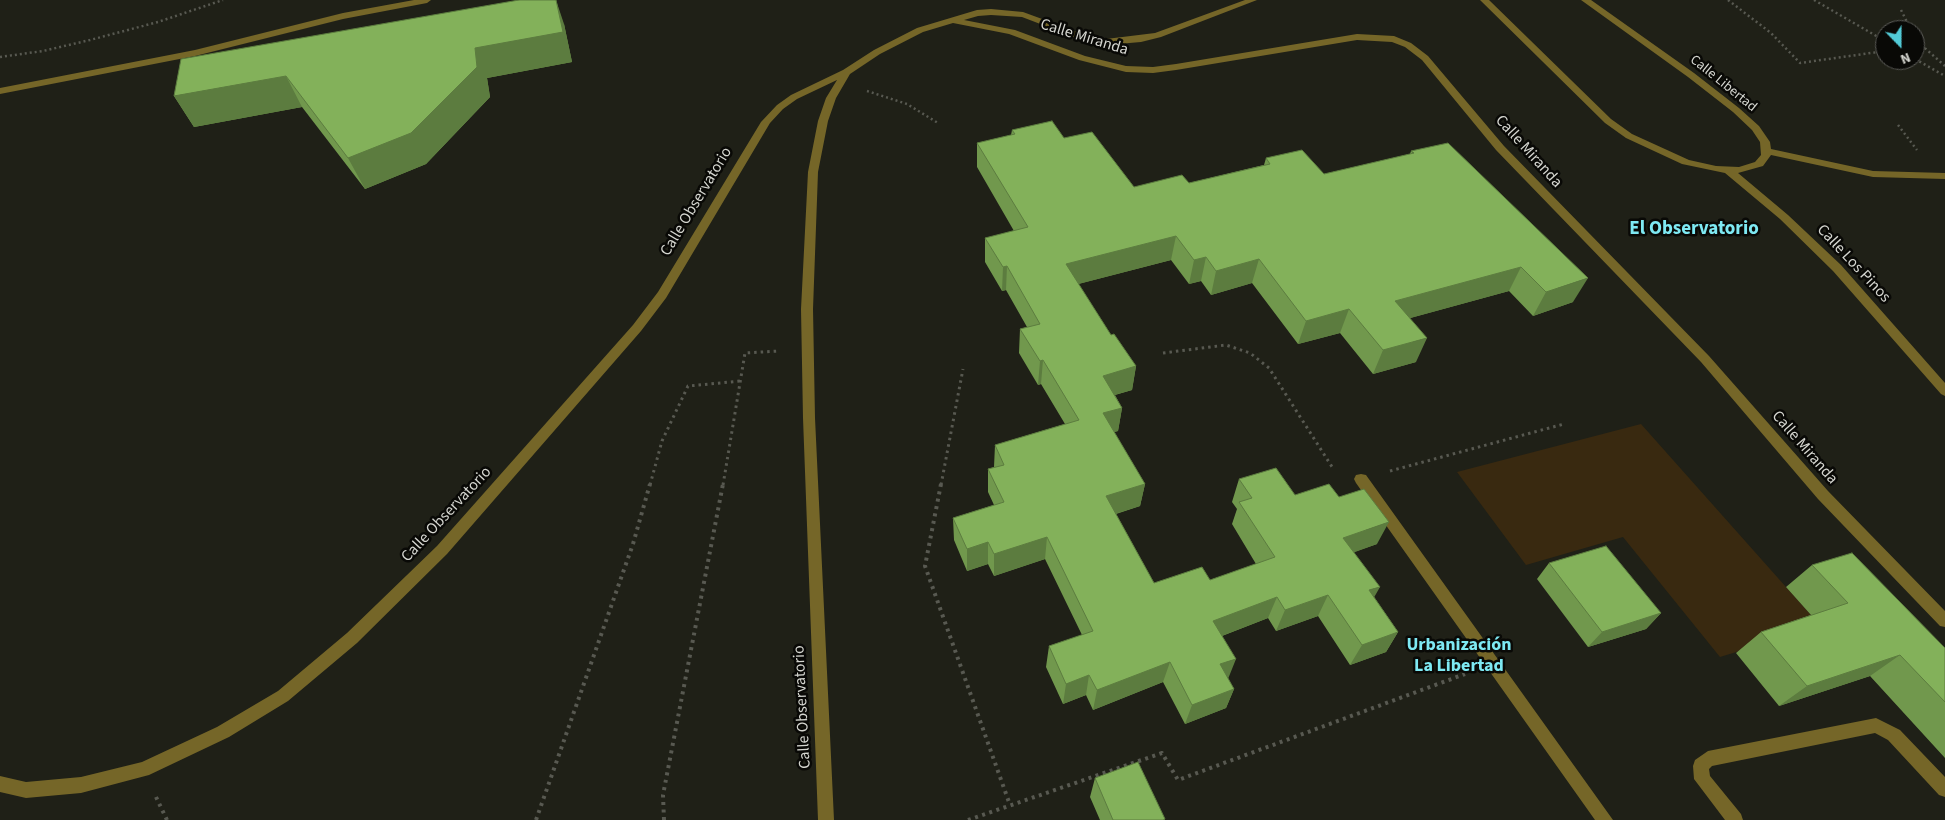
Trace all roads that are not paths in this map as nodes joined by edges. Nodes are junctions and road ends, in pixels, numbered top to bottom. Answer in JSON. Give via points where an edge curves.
{"nodes":[{"id":1,"x":427,"y":0,"type":"edge"},
{"id":2,"x":1253,"y":0,"type":"edge"},
{"id":3,"x":1484,"y":0,"type":"edge"},
{"id":4,"x":1586,"y":0,"type":"edge"},
{"id":5,"x":951,"y":21,"type":"junction"},
{"id":6,"x":843,"y":77,"type":"junction"},
{"id":7,"x":0,"y":91,"type":"edge"},
{"id":8,"x":1765,"y":151,"type":"junction"},
{"id":9,"x":1728,"y":170,"type":"junction"},
{"id":10,"x":1945,"y":176,"type":"edge"},
{"id":11,"x":1941,"y":380,"type":"edge"},
{"id":12,"x":1945,"y":391,"type":"edge"},
{"id":13,"x":1361,"y":479,"type":"road end"},
{"id":14,"x":1945,"y":621,"type":"edge"},
{"id":15,"x":0,"y":784,"type":"edge"},
{"id":16,"x":1945,"y":789,"type":"edge"},
{"id":17,"x":826,"y":820,"type":"edge"},
{"id":18,"x":1606,"y":820,"type":"edge"},
{"id":19,"x":1735,"y":820,"type":"edge"}],
"edges":[{"from":1,"to":7,"type":"street","via":[[343,16],[168,59]]},
{"from":2,"to":5,"type":"street","via":[[1158,35],[1123,41],[1093,41],[1008,12],[977,13]]},
{"from":3,"to":9,"type":"street","via":[[1608,121],[1629,136],[1686,162]]},
{"from":4,"to":8,"type":"street","name":"Calle Libertad","via":[[1736,110],[1756,128],[1765,142]]},
{"from":5,"to":6,"type":"street","via":[[927,27],[897,41]]},
{"from":5,"to":14,"type":"street","name":"Calle Miranda","via":[[1004,30],[1082,58],[1126,69],[1185,66],[1357,37],[1394,39],[1408,45],[1424,58],[1500,148],[1705,359],[1823,494]]},
{"from":6,"to":15,"type":"street","name":"Calle Observatorio","via":[[794,97],[766,122],[662,295],[637,328],[442,550],[331,656],[282,696],[224,732],[143,770],[82,785],[26,790]]},
{"from":6,"to":17,"type":"street","name":"Calle Observatorio","via":[[823,121],[813,172],[807,309]]},
{"from":8,"to":9,"type":"street","via":[[1766,155],[1759,164]]},
{"from":8,"to":10,"type":"street","via":[[1873,174]]},
{"from":9,"to":11,"type":"street","name":"Calle Los Pinos","via":[[1837,268]]},
{"from":11,"to":12,"type":"street","name":"Calle Los Pinos"},
{"from":13,"to":18,"type":"street"},
{"from":16,"to":19,"type":"street","via":[[1894,735],[1876,725],[1708,759],[1701,766],[1702,779]]}]}
